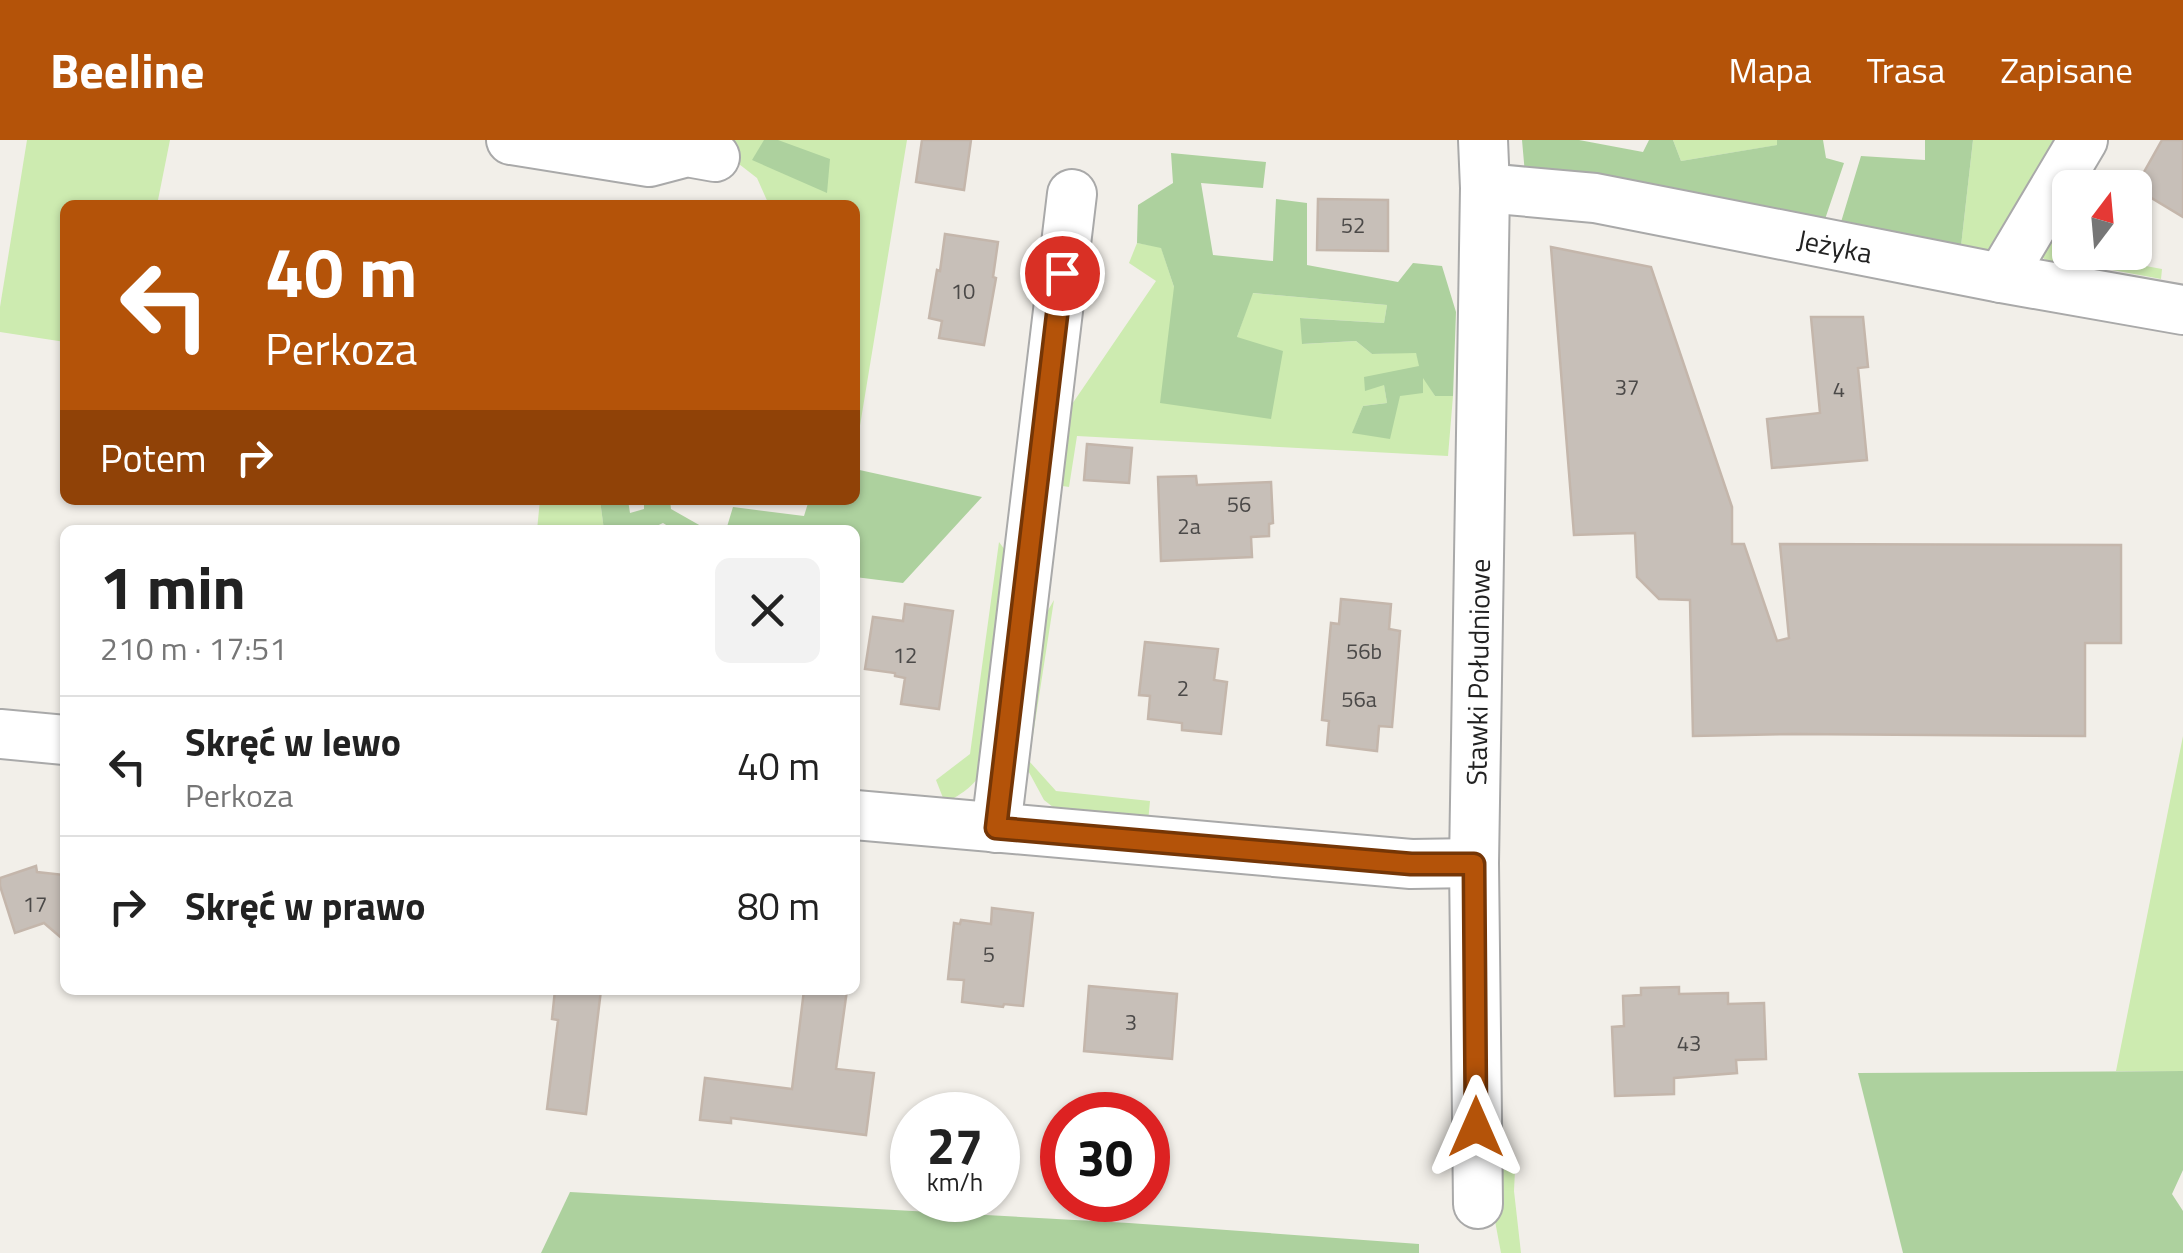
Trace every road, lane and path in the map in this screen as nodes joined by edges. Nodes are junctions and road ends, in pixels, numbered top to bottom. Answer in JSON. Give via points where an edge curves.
{"nodes":[{"id":1,"x":511,"y":140,"type":"edge"},
{"id":2,"x":1483,"y":140,"type":"edge"},
{"id":3,"x":2083,"y":140,"type":"edge"},
{"id":4,"x":715,"y":157,"type":"dead end"},
{"id":5,"x":1485,"y":188,"type":"junction"},
{"id":6,"x":1072,"y":194,"type":"dead end"},
{"id":7,"x":2002,"y":278,"type":"junction"},
{"id":8,"x":2183,"y":310,"type":"edge"},
{"id":9,"x":0,"y":734,"type":"edge"},
{"id":10,"x":60,"y":740,"type":"edge"},
{"id":11,"x":860,"y":815,"type":"edge"},
{"id":12,"x":996,"y":828,"type":"junction"},
{"id":13,"x":1474,"y":864,"type":"junction"},
{"id":14,"x":1478,"y":1204,"type":"dead end"}],
"edges":[{"from":1,"to":4,"type":"street","via":[[649,162],[687,152]]},
{"from":2,"to":5,"type":"street","name":"Stawki Południowe"},
{"from":3,"to":7,"type":"street"},
{"from":5,"to":7,"type":"street","name":"Jeżyka","via":[[1595,198]]},
{"from":5,"to":13,"type":"street","name":"Stawki Południowe"},
{"from":6,"to":12,"type":"street"},
{"from":7,"to":8,"type":"street","name":"Jeżyka"},
{"from":9,"to":10,"type":"street"},
{"from":11,"to":12,"type":"street"},
{"from":12,"to":13,"type":"street"},
{"from":13,"to":14,"type":"street","name":"Stawki Południowe"}]}
